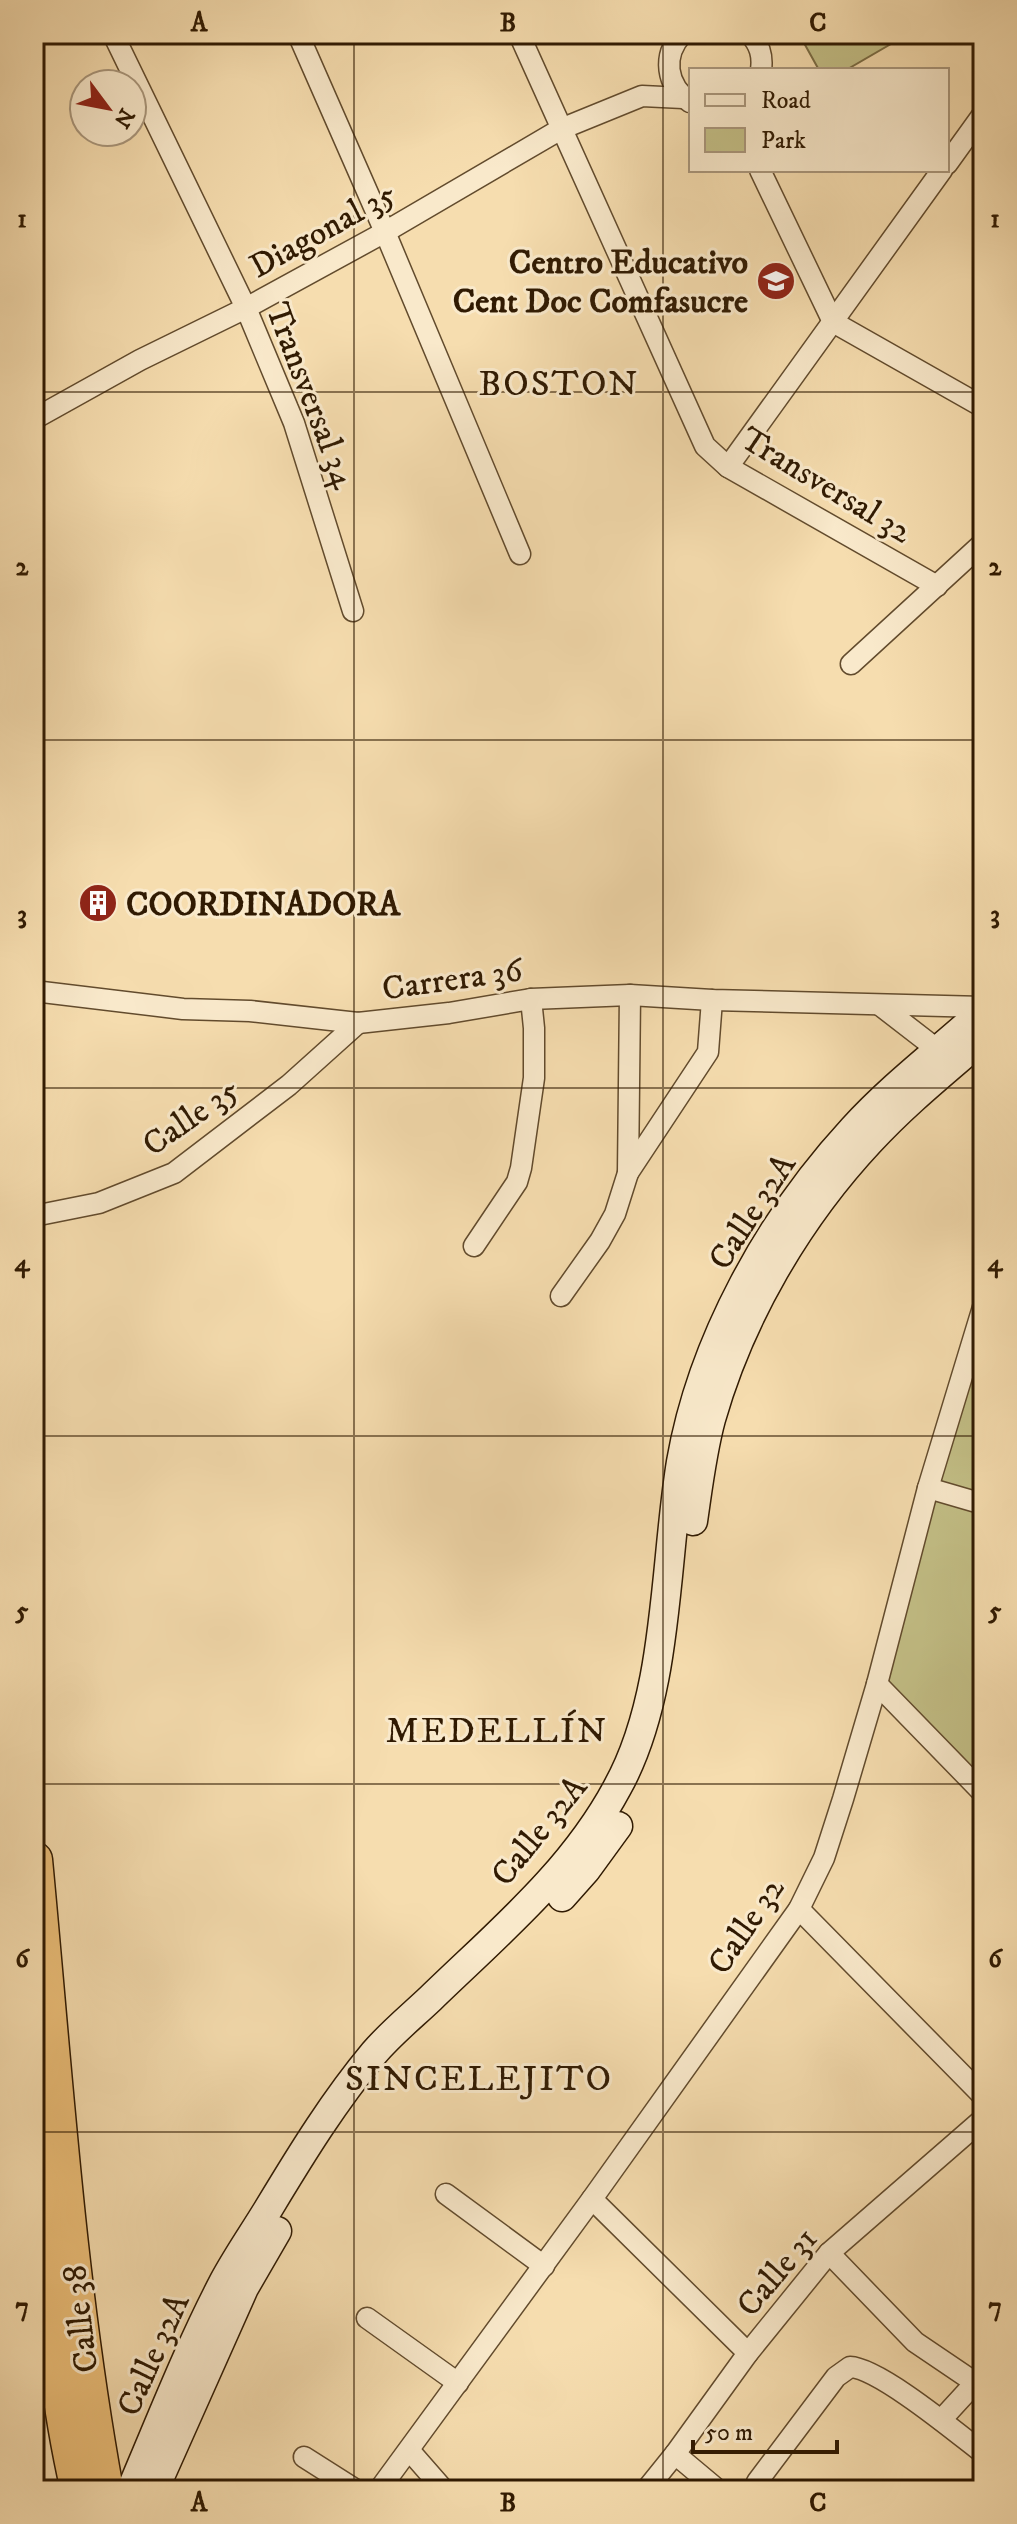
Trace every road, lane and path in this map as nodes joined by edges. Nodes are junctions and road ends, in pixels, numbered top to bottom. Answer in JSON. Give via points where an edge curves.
{"nodes":[{"id":1,"x":113,"y":34,"type":"edge"},
{"id":2,"x":298,"y":34,"type":"edge"},
{"id":3,"x":519,"y":34,"type":"edge"},
{"id":4,"x":750,"y":34,"type":"edge"},
{"id":5,"x":680,"y":35,"type":"edge"},
{"id":6,"x":668,"y":60,"type":"junction"},
{"id":7,"x":761,"y":68,"type":"edge"},
{"id":8,"x":642,"y":96,"type":"junction"},
{"id":9,"x":687,"y":100,"type":"edge"},
{"id":10,"x":983,"y":114,"type":"edge"},
{"id":11,"x":561,"y":129,"type":"junction"},
{"id":12,"x":949,"y":161,"type":"edge"},
{"id":13,"x":761,"y":172,"type":"edge"},
{"id":14,"x":941,"y":172,"type":"edge"},
{"id":15,"x":385,"y":232,"type":"junction"},
{"id":16,"x":246,"y":308,"type":"junction"},
{"id":17,"x":833,"y":322,"type":"junction"},
{"id":18,"x":983,"y":407,"type":"edge"},
{"id":19,"x":34,"y":419,"type":"edge"},
{"id":20,"x":728,"y":467,"type":"junction"},
{"id":21,"x":983,"y":543,"type":"edge"},
{"id":22,"x":520,"y":554,"type":"dead end"},
{"id":23,"x":937,"y":586,"type":"junction"},
{"id":24,"x":353,"y":611,"type":"dead end"},
{"id":25,"x":851,"y":664,"type":"dead end"},
{"id":26,"x":34,"y":991,"type":"edge"},
{"id":27,"x":630,"y":995,"type":"junction"},
{"id":28,"x":531,"y":999,"type":"junction"},
{"id":29,"x":712,"y":1000,"type":"junction"},
{"id":30,"x":881,"y":1006,"type":"junction"},
{"id":31,"x":930,"y":1007,"type":"junction"},
{"id":32,"x":983,"y":1009,"type":"edge"},
{"id":33,"x":358,"y":1023,"type":"junction"},
{"id":34,"x":983,"y":1038,"type":"edge"},
{"id":35,"x":938,"y":1049,"type":"junction"},
{"id":36,"x":628,"y":1173,"type":"junction"},
{"id":37,"x":34,"y":1216,"type":"edge"},
{"id":38,"x":474,"y":1246,"type":"dead end"},
{"id":39,"x":561,"y":1296,"type":"dead end"},
{"id":40,"x":983,"y":1307,"type":"edge"},
{"id":41,"x":928,"y":1488,"type":"junction"},
{"id":42,"x":983,"y":1504,"type":"edge"},
{"id":43,"x":877,"y":1684,"type":"junction"},
{"id":44,"x":983,"y":1793,"type":"edge"},
{"id":45,"x":34,"y":1860,"type":"edge"},
{"id":46,"x":799,"y":1909,"type":"junction"},
{"id":47,"x":983,"y":2096,"type":"edge"},
{"id":48,"x":983,"y":2119,"type":"edge"},
{"id":49,"x":34,"y":2132,"type":"edge"},
{"id":50,"x":446,"y":2194,"type":"dead end"},
{"id":51,"x":592,"y":2199,"type":"junction"},
{"id":52,"x":39,"y":2226,"type":"edge"},
{"id":53,"x":829,"y":2253,"type":"junction"},
{"id":54,"x":544,"y":2266,"type":"junction"},
{"id":55,"x":367,"y":2318,"type":"dead end"},
{"id":56,"x":748,"y":2353,"type":"junction"},
{"id":57,"x":458,"y":2383,"type":"junction"},
{"id":58,"x":979,"y":2385,"type":"edge"},
{"id":59,"x":941,"y":2420,"type":"junction"},
{"id":60,"x":409,"y":2450,"type":"junction"},
{"id":61,"x":983,"y":2453,"type":"edge"},
{"id":62,"x":675,"y":2454,"type":"junction"},
{"id":63,"x":304,"y":2457,"type":"dead end"},
{"id":64,"x":757,"y":2482,"type":"dead end"},
{"id":65,"x":79,"y":2490,"type":"edge"},
{"id":66,"x":105,"y":2490,"type":"edge"},
{"id":67,"x":131,"y":2490,"type":"edge"},
{"id":68,"x":154,"y":2490,"type":"edge"},
{"id":69,"x":356,"y":2490,"type":"edge"},
{"id":70,"x":379,"y":2490,"type":"edge"},
{"id":71,"x":444,"y":2490,"type":"edge"},
{"id":72,"x":646,"y":2490,"type":"edge"},
{"id":73,"x":718,"y":2490,"type":"edge"}],
"edges":[{"from":1,"to":16,"type":"street","name":"Transversal 34"},
{"from":2,"to":15,"type":"street"},
{"from":3,"to":11,"type":"street","name":"Transversal 32"},
{"from":4,"to":7,"type":"street","via":[[762,57]]},
{"from":5,"to":6,"type":"street"},
{"from":6,"to":8,"type":"street"},
{"from":6,"to":9,"type":"street","via":[[668,73]]},
{"from":8,"to":9,"type":"street","name":"Diagonal 35"},
{"from":8,"to":11,"type":"street","name":"Diagonal 35"},
{"from":10,"to":12,"type":"street"},
{"from":11,"to":15,"type":"street","name":"Diagonal 35"},
{"from":11,"to":20,"type":"street","name":"Transversal 32","via":[[705,446]]},
{"from":13,"to":17,"type":"street"},
{"from":14,"to":17,"type":"street"},
{"from":15,"to":16,"type":"street","name":"Diagonal 35"},
{"from":15,"to":22,"type":"street"},
{"from":16,"to":19,"type":"street","name":"Diagonal 35"},
{"from":16,"to":24,"type":"street","name":"Transversal 34","via":[[294,423]]},
{"from":17,"to":18,"type":"street"},
{"from":17,"to":20,"type":"street"},
{"from":20,"to":23,"type":"street","name":"Transversal 32"},
{"from":21,"to":23,"type":"street"},
{"from":23,"to":25,"type":"street"},
{"from":26,"to":33,"type":"street","name":"Carrera 36"},
{"from":27,"to":28,"type":"street","name":"Carrera 36"},
{"from":27,"to":29,"type":"street","name":"Carrera 36"},
{"from":27,"to":36,"type":"street"},
{"from":28,"to":33,"type":"street","name":"Carrera 36"},
{"from":28,"to":38,"type":"street","via":[[534,1078],[521,1168]]},
{"from":29,"to":30,"type":"street","name":"Carrera 36"},
{"from":29,"to":36,"type":"street","via":[[708,1052]]},
{"from":30,"to":31,"type":"street","name":"Carrera 36"},
{"from":30,"to":35,"type":"street"},
{"from":31,"to":32,"type":"street","name":"Carrera 36"},
{"from":31,"to":35,"type":"street","via":[[921,1019]]},
{"from":32,"to":35,"type":"main road","name":"Calle 32A"},
{"from":33,"to":37,"type":"street","name":"Calle 35","via":[[289,1085],[174,1173],[99,1203]]},
{"from":34,"to":35,"type":"main road","name":"Calle 32A"},
{"from":35,"to":67,"type":"main road","name":"Calle 32A","via":[[854,1128],[810,1180],[766,1244],[721,1333],[682,1459],[656,1664],[647,1709],[620,1784],[570,1860],[378,2048],[338,2099],[225,2279]]},
{"from":35,"to":68,"type":"main road","name":"Calle 32A","via":[[896,1115],[821,1199],[740,1341],[711,1419],[665,1715],[637,1793],[586,1870],[393,2060],[321,2155],[244,2288]]},
{"from":36,"to":39,"type":"street","via":[[615,1214]]},
{"from":40,"to":41,"type":"street","name":"Calle 32"},
{"from":41,"to":42,"type":"street"},
{"from":41,"to":43,"type":"street","name":"Calle 32"},
{"from":43,"to":44,"type":"street"},
{"from":43,"to":46,"type":"street","name":"Calle 32","via":[[824,1858]]},
{"from":45,"to":66,"type":"highway","name":"Calle 38","via":[[74,2277]]},
{"from":46,"to":47,"type":"street"},
{"from":46,"to":51,"type":"street","name":"Calle 32"},
{"from":48,"to":53,"type":"street","name":"Calle 31"},
{"from":49,"to":52,"type":"highway","name":"Calle 38"},
{"from":50,"to":54,"type":"street"},
{"from":51,"to":54,"type":"street","name":"Calle 32"},
{"from":51,"to":56,"type":"street"},
{"from":52,"to":65,"type":"highway","name":"Calle 38","via":[[65,2429]]},
{"from":53,"to":56,"type":"street","name":"Calle 31"},
{"from":53,"to":58,"type":"street","via":[[915,2342]]},
{"from":54,"to":57,"type":"street","name":"Calle 32"},
{"from":55,"to":57,"type":"street"},
{"from":56,"to":62,"type":"street","name":"Calle 31"},
{"from":57,"to":60,"type":"street","name":"Calle 32"},
{"from":58,"to":59,"type":"street"},
{"from":59,"to":61,"type":"street"},
{"from":59,"to":64,"type":"street","via":[[869,2371],[850,2367],[836,2377]]},
{"from":60,"to":70,"type":"street","name":"Calle 32"},
{"from":60,"to":71,"type":"street"},
{"from":62,"to":72,"type":"street","name":"Calle 31"},
{"from":62,"to":73,"type":"street"},
{"from":63,"to":69,"type":"street"}]}
